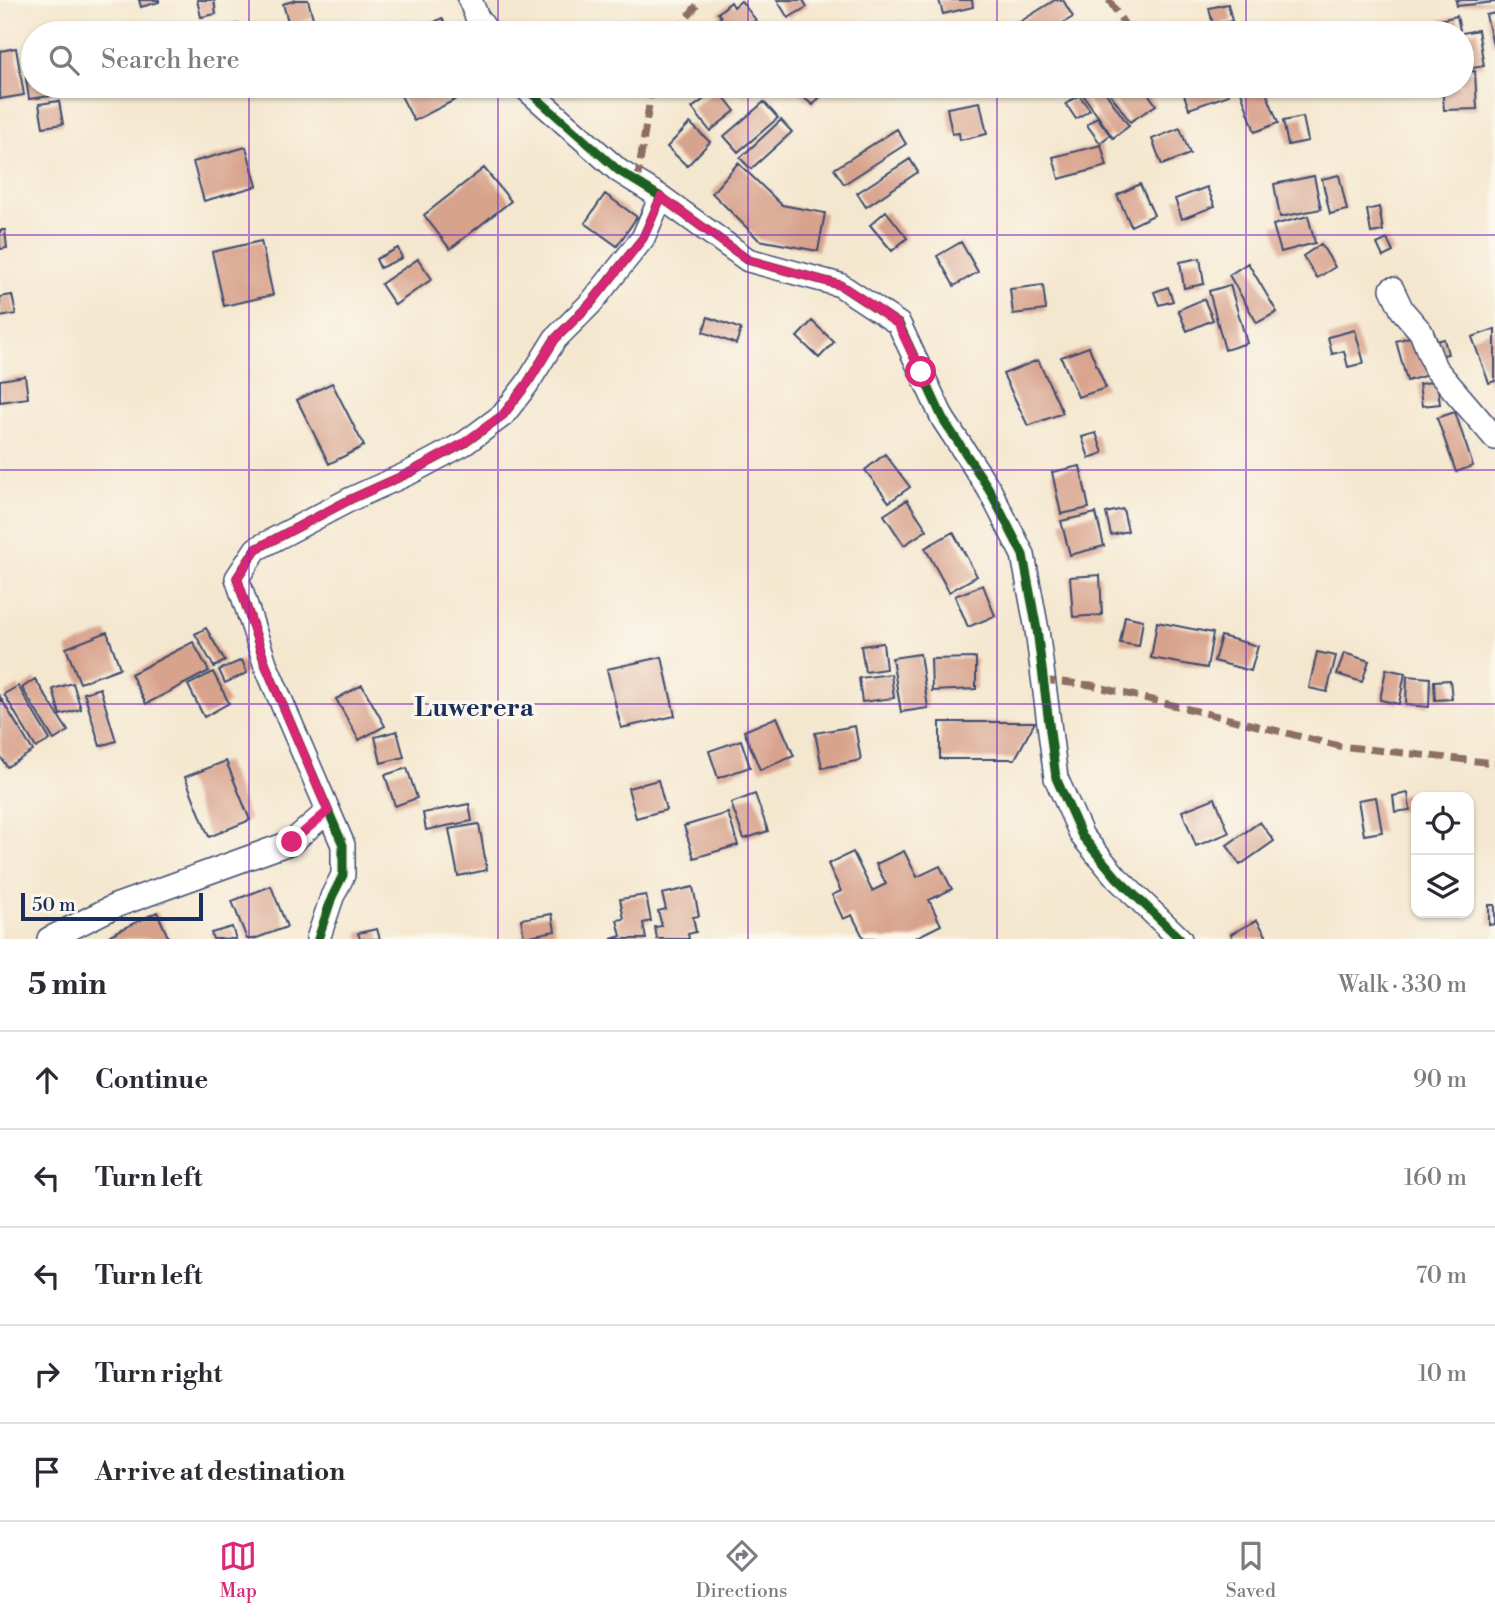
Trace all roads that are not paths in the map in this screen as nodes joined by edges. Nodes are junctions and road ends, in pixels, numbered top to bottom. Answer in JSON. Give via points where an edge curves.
{"nodes":[{"id":1,"x":470,"y":0,"type":"edge"},
{"id":2,"x":480,"y":21,"type":"edge"},
{"id":3,"x":537,"y":98,"type":"edge"},
{"id":4,"x":661,"y":197,"type":"junction"},
{"id":5,"x":1392,"y":289,"type":"dead end"},
{"id":6,"x":1495,"y":438,"type":"edge"},
{"id":7,"x":328,"y":811,"type":"junction"},
{"id":8,"x":50,"y":939,"type":"edge"},
{"id":9,"x":318,"y":939,"type":"edge"},
{"id":10,"x":1180,"y":939,"type":"edge"}],
"edges":[{"from":1,"to":2,"type":"street"},
{"from":3,"to":4,"type":"street","via":[[619,171]]},
{"from":4,"to":7,"type":"street","via":[[643,238],[555,339],[503,415],[420,467],[256,549],[237,578],[266,666]]},
{"from":4,"to":10,"type":"street","via":[[748,260],[840,285],[898,324],[943,419],[989,489],[1023,555],[1053,765],[1082,836],[1117,878]]},
{"from":5,"to":6,"type":"street","via":[[1421,332],[1435,368]]},
{"from":7,"to":8,"type":"street","via":[[292,842],[115,906]]},
{"from":7,"to":9,"type":"street","via":[[343,845],[343,875]]}]}
